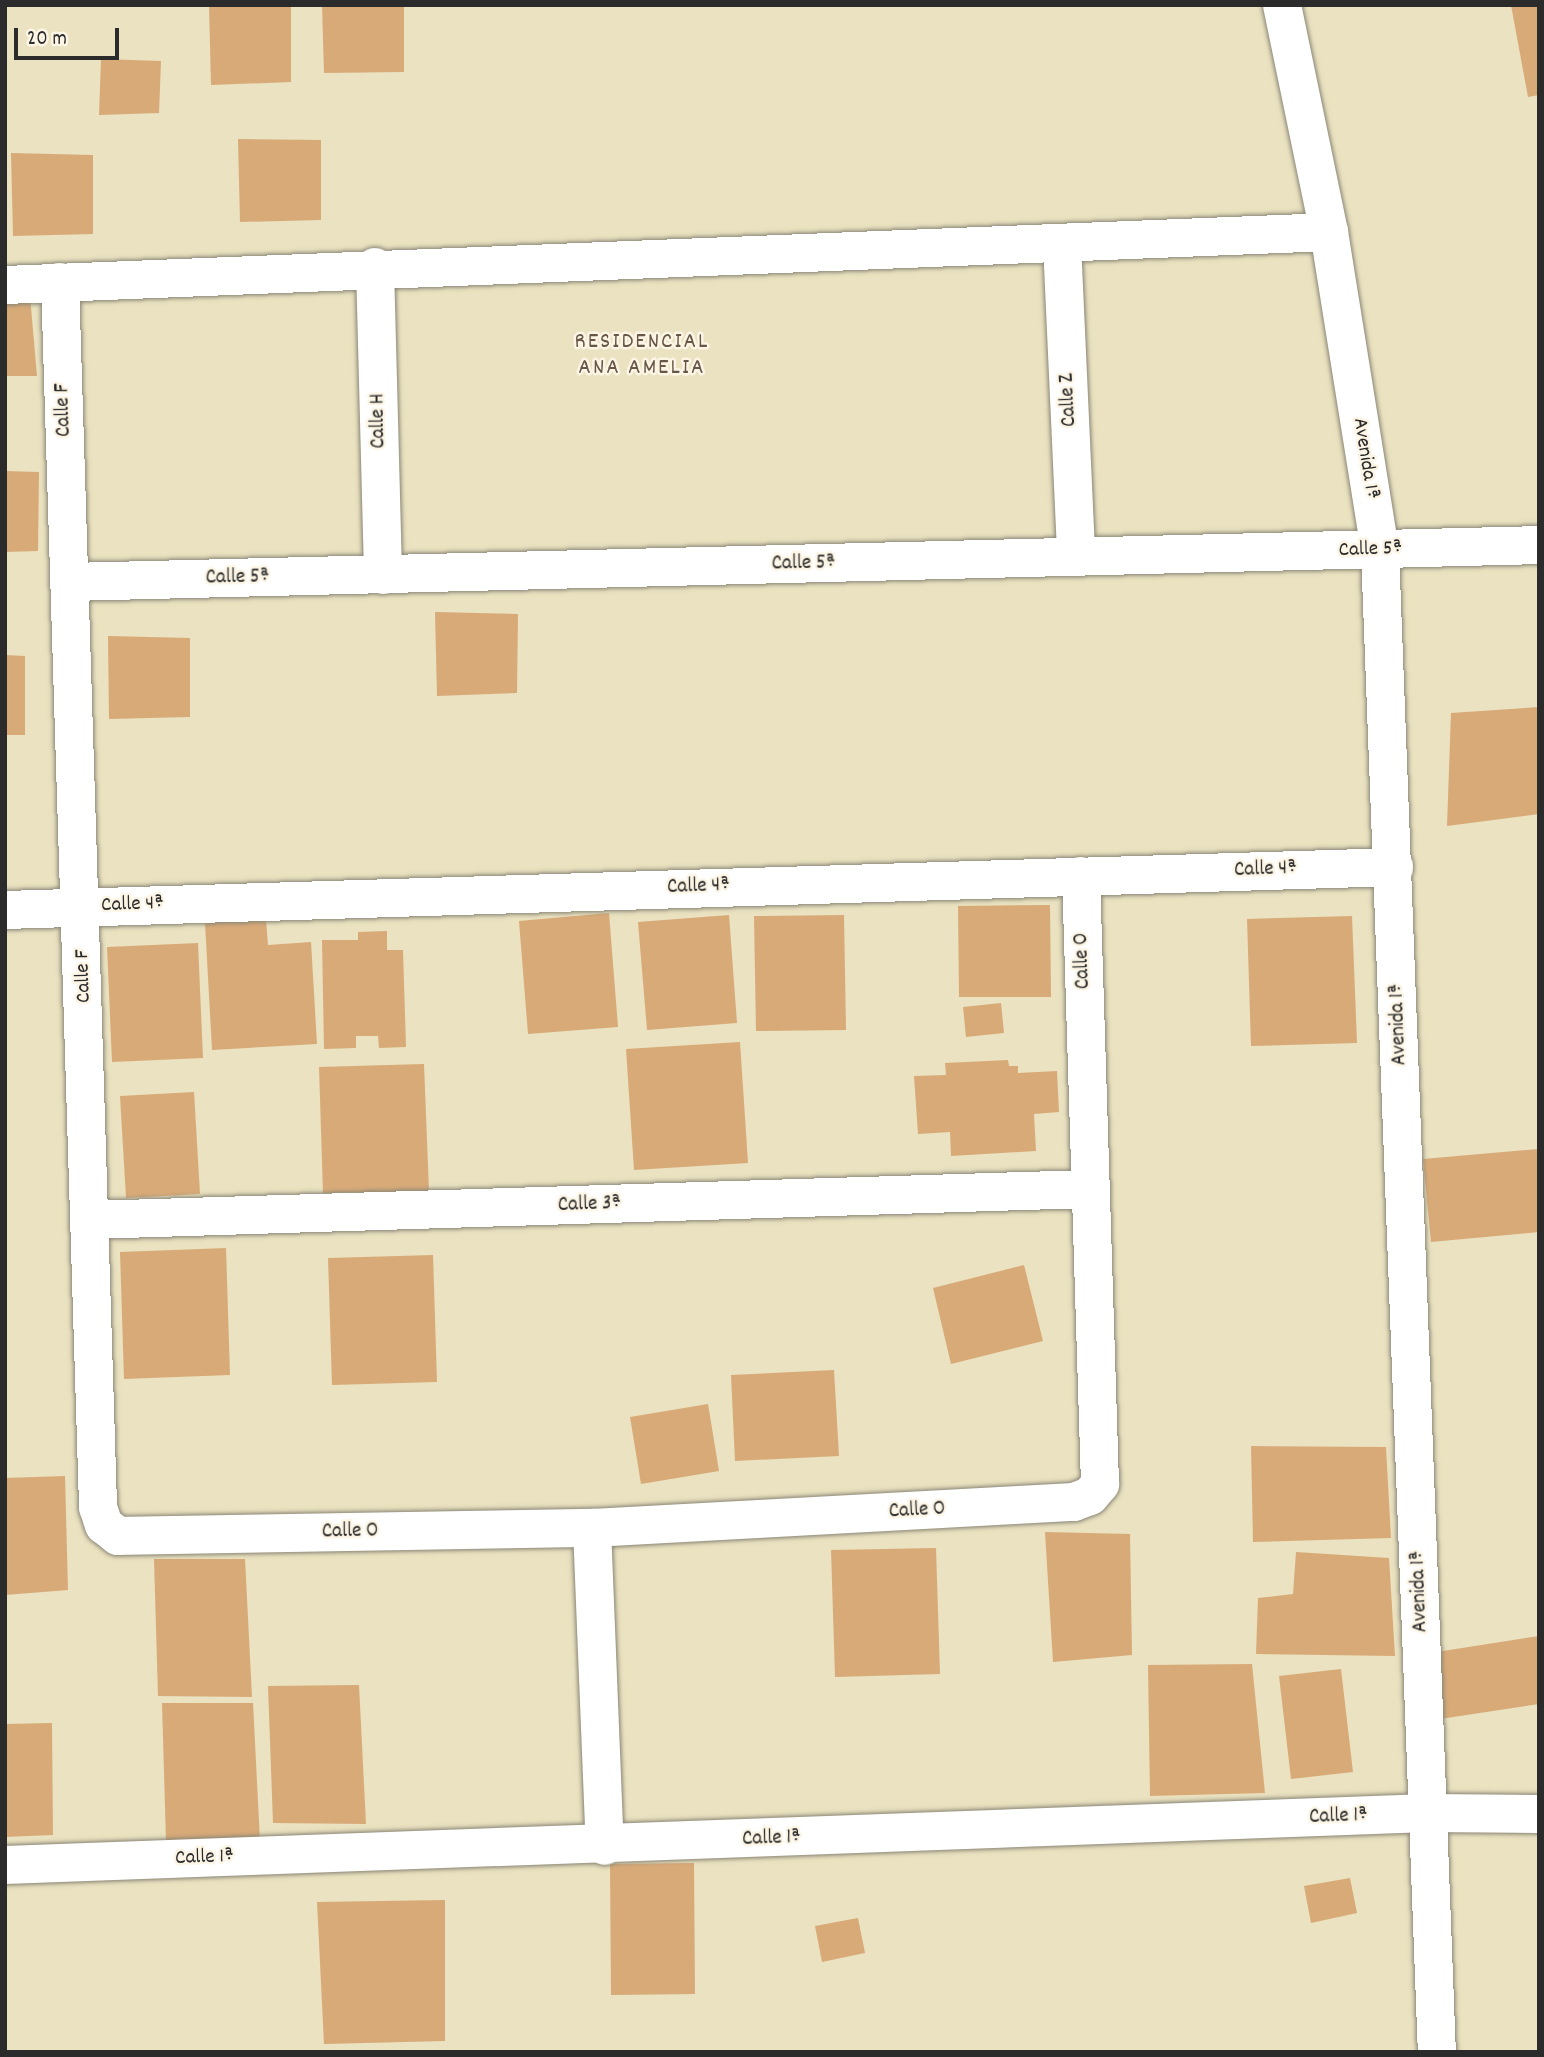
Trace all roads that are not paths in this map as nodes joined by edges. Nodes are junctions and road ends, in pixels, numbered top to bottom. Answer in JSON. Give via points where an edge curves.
{"nodes":[{"id":1,"x":1282,"y":5,"type":"edge"},
{"id":2,"x":1329,"y":232,"type":"junction"},
{"id":3,"x":1062,"y":243,"type":"junction"},
{"id":4,"x":375,"y":267,"type":"junction"},
{"id":5,"x":60,"y":282,"type":"junction"},
{"id":6,"x":5,"y":285,"type":"edge"},
{"id":7,"x":1539,"y":544,"type":"edge"},
{"id":8,"x":1380,"y":551,"type":"junction"},
{"id":9,"x":1076,"y":557,"type":"junction"},
{"id":10,"x":383,"y":575,"type":"junction"},
{"id":11,"x":70,"y":582,"type":"junction"},
{"id":12,"x":1394,"y":867,"type":"junction"},
{"id":13,"x":1081,"y":876,"type":"junction"},
{"id":14,"x":82,"y":907,"type":"junction"},
{"id":15,"x":5,"y":910,"type":"edge"},
{"id":16,"x":1090,"y":1189,"type":"junction"},
{"id":17,"x":91,"y":1220,"type":"junction"},
{"id":18,"x":592,"y":1528,"type":"junction"},
{"id":19,"x":118,"y":1536,"type":"joint"},
{"id":20,"x":1428,"y":1813,"type":"junction"},
{"id":21,"x":1539,"y":1814,"type":"edge"},
{"id":22,"x":605,"y":1846,"type":"junction"},
{"id":23,"x":5,"y":1865,"type":"edge"},
{"id":24,"x":1437,"y":2052,"type":"edge"}],
"edges":[{"from":1,"to":2,"type":"street","name":"Avenida 1ª"},
{"from":2,"to":3,"type":"street"},
{"from":2,"to":8,"type":"street","name":"Avenida 1ª"},
{"from":3,"to":4,"type":"street"},
{"from":3,"to":9,"type":"street","name":"Calle Z"},
{"from":4,"to":5,"type":"street"},
{"from":4,"to":10,"type":"street","name":"Calle H"},
{"from":5,"to":6,"type":"street"},
{"from":5,"to":11,"type":"street","name":"Calle F"},
{"from":7,"to":8,"type":"street","name":"Calle 5ª"},
{"from":8,"to":9,"type":"street","name":"Calle 5ª"},
{"from":8,"to":12,"type":"street","name":"Avenida 1ª"},
{"from":9,"to":10,"type":"street","name":"Calle 5ª"},
{"from":10,"to":11,"type":"street","name":"Calle 5ª"},
{"from":11,"to":14,"type":"street","name":"Calle F"},
{"from":12,"to":13,"type":"street","name":"Calle 4ª"},
{"from":12,"to":20,"type":"street","name":"Avenida 1ª"},
{"from":13,"to":14,"type":"street","name":"Calle 4ª"},
{"from":13,"to":16,"type":"street","name":"Calle O"},
{"from":14,"to":15,"type":"street","name":"Calle 4ª"},
{"from":14,"to":17,"type":"street","name":"Calle F"},
{"from":16,"to":17,"type":"street","name":"Calle 3ª"},
{"from":16,"to":18,"type":"street","name":"Calle O","via":[[1100,1484],[1090,1496],[1074,1503]]},
{"from":17,"to":19,"type":"street","name":"Calle F","via":[[98,1507],[104,1525]]},
{"from":18,"to":19,"type":"street","name":"Calle O"},
{"from":18,"to":22,"type":"street"},
{"from":20,"to":21,"type":"street","name":"Calle 1ª"},
{"from":20,"to":22,"type":"street","name":"Calle 1ª"},
{"from":20,"to":24,"type":"street","name":"Avenida 1ª"},
{"from":22,"to":23,"type":"street","name":"Calle 1ª"}]}
